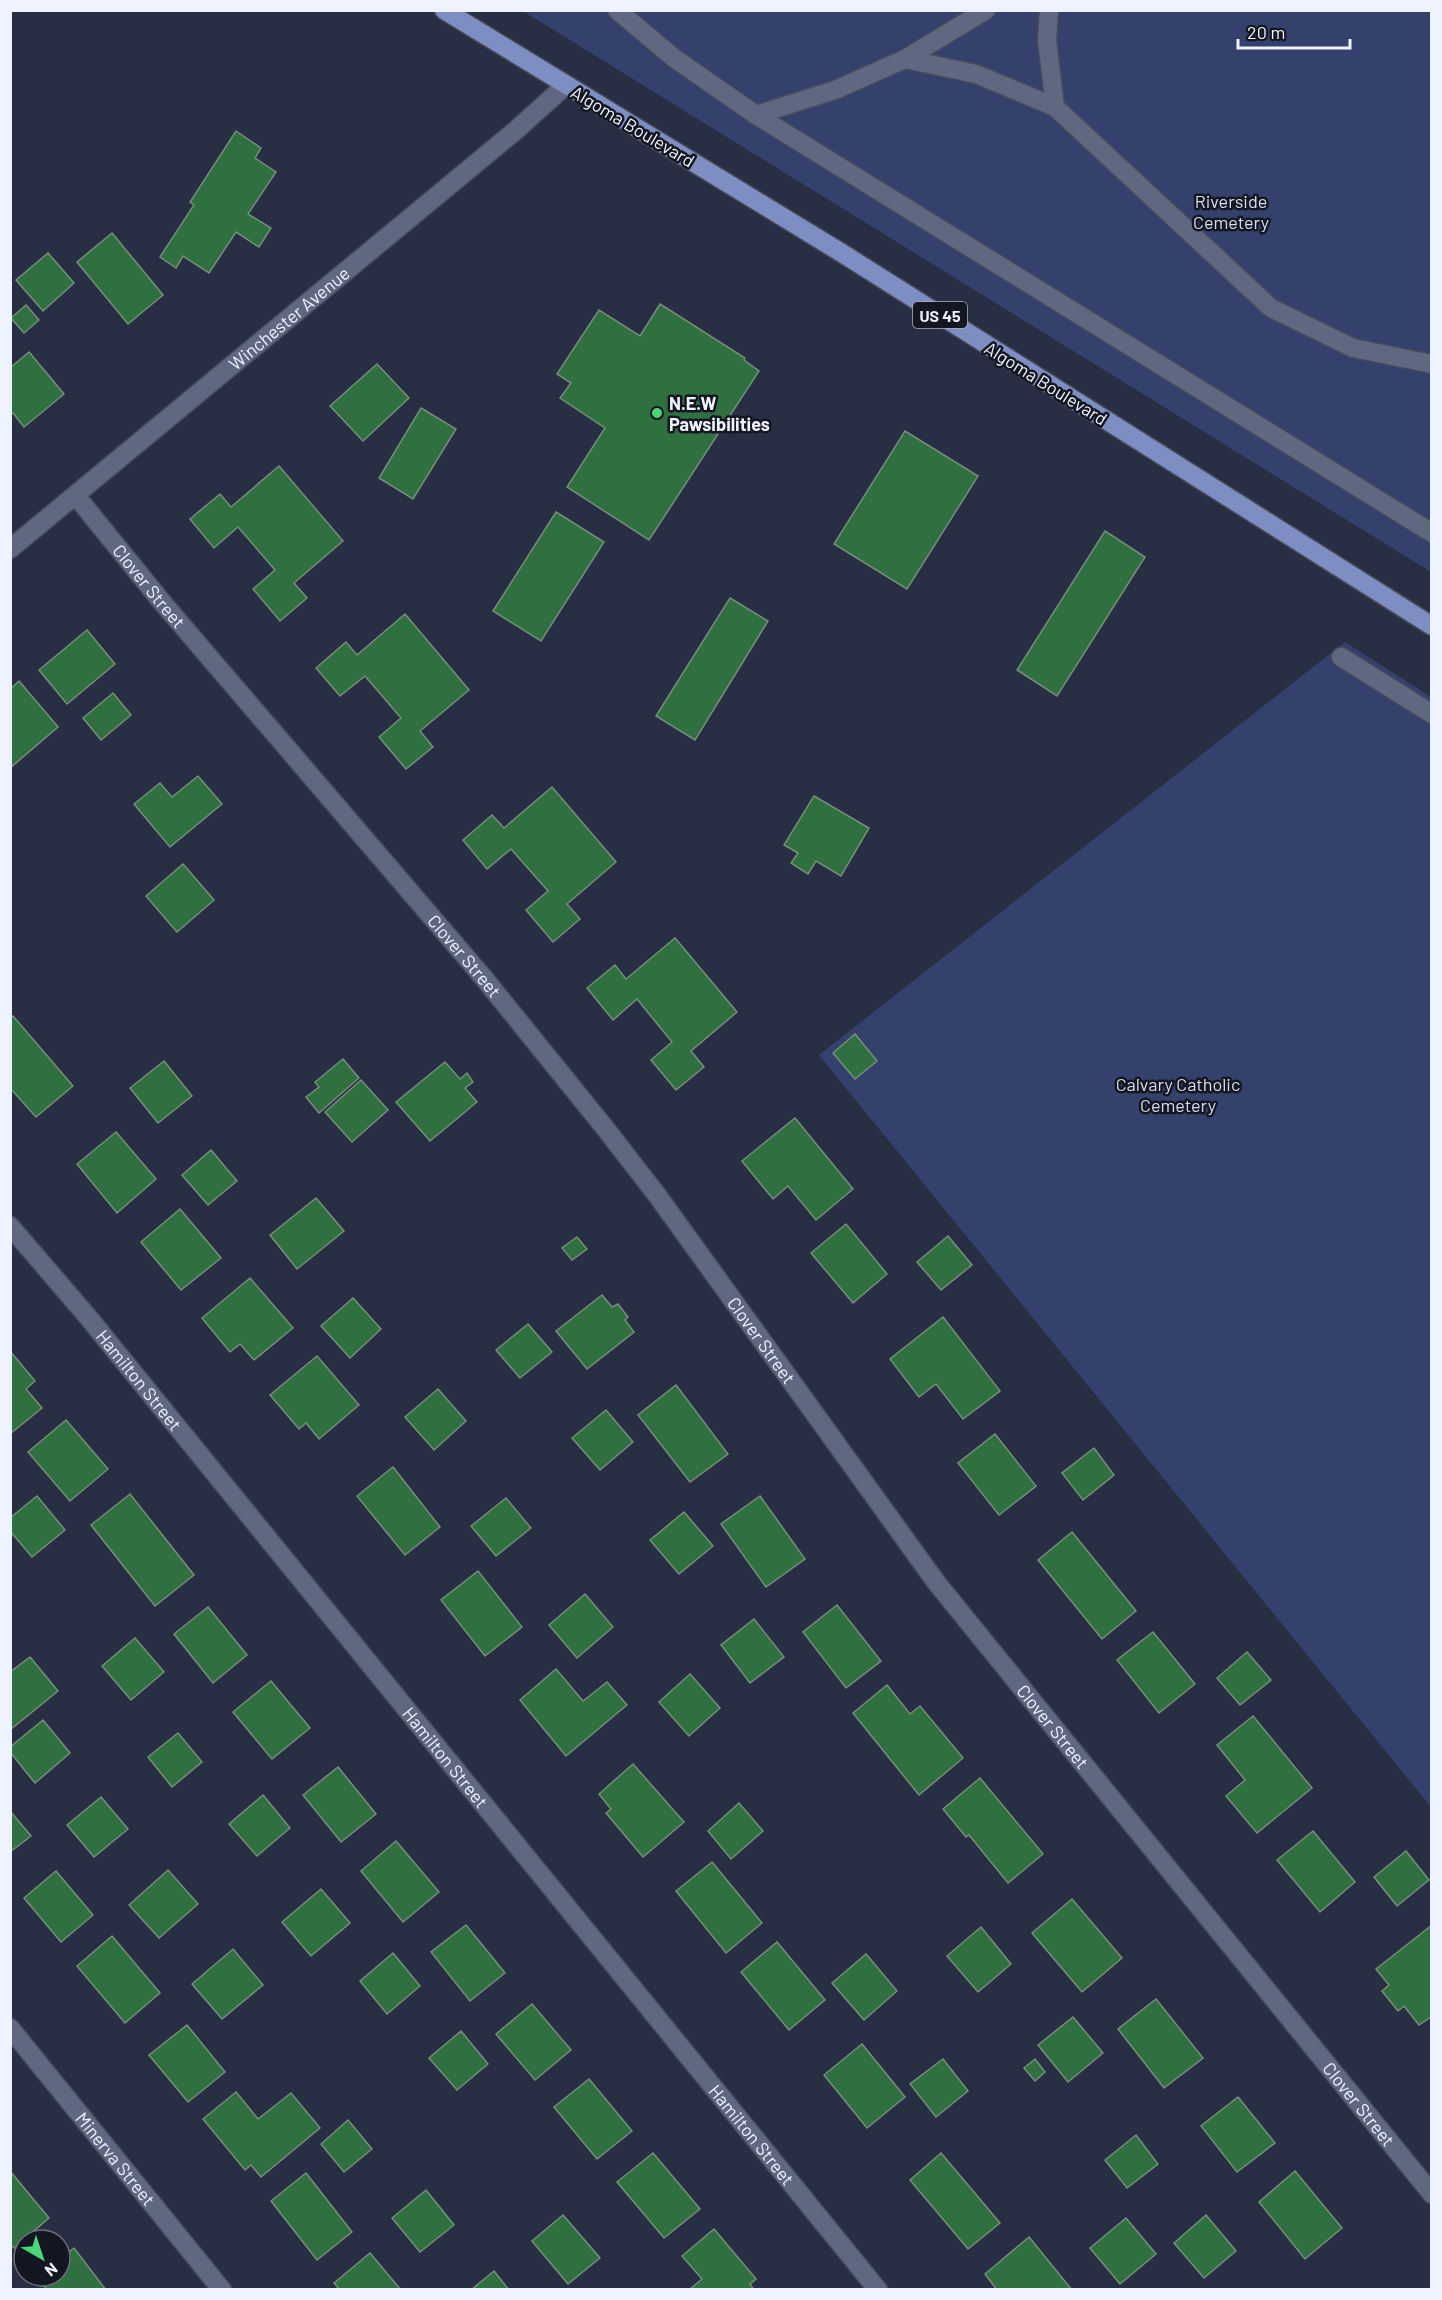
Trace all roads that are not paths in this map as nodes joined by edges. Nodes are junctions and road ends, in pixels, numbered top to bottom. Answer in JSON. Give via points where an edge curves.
{"nodes":[{"id":1,"x":444,"y":10,"type":"edge"},
{"id":2,"x":617,"y":10,"type":"edge"},
{"id":3,"x":986,"y":10,"type":"edge"},
{"id":4,"x":1049,"y":10,"type":"edge"},
{"id":5,"x":905,"y":59,"type":"junction"},
{"id":6,"x":566,"y":85,"type":"junction"},
{"id":7,"x":1055,"y":107,"type":"junction"},
{"id":8,"x":756,"y":115,"type":"junction"},
{"id":9,"x":1431,"y":367,"type":"edge"},
{"id":10,"x":76,"y":496,"type":"junction"},
{"id":11,"x":1431,"y":533,"type":"edge"},
{"id":12,"x":10,"y":549,"type":"edge"},
{"id":13,"x":1431,"y":626,"type":"edge"},
{"id":14,"x":1341,"y":657,"type":"dead end"},
{"id":15,"x":1431,"y":714,"type":"edge"},
{"id":16,"x":10,"y":1226,"type":"edge"},
{"id":17,"x":10,"y":2028,"type":"edge"},
{"id":18,"x":1431,"y":2194,"type":"edge"},
{"id":19,"x":222,"y":2289,"type":"edge"},
{"id":20,"x":878,"y":2289,"type":"edge"}],
"edges":[{"from":1,"to":6,"type":"main road","name":"Algoma Boulevard","number":"US 45"},
{"from":2,"to":8,"type":"street","via":[[674,58]]},
{"from":3,"to":5,"type":"street"},
{"from":4,"to":7,"type":"street","via":[[1047,40]]},
{"from":5,"to":7,"type":"street","via":[[976,75]]},
{"from":5,"to":8,"type":"street","via":[[835,90]]},
{"from":6,"to":10,"type":"street","name":"Winchester Avenue"},
{"from":6,"to":13,"type":"main road","name":"Algoma Boulevard","number":"US 45","via":[[845,255]]},
{"from":7,"to":9,"type":"street","via":[[1271,308],[1353,348]]},
{"from":8,"to":11,"type":"street"},
{"from":10,"to":12,"type":"street","name":"Winchester Avenue"},
{"from":10,"to":18,"type":"street","name":"Clover Street","via":[[483,977],[604,1128],[657,1195],[936,1582]]},
{"from":14,"to":15,"type":"street"},
{"from":16,"to":20,"type":"street","name":"Hamilton Street"},
{"from":17,"to":19,"type":"street","name":"Minerva Street"}]}
